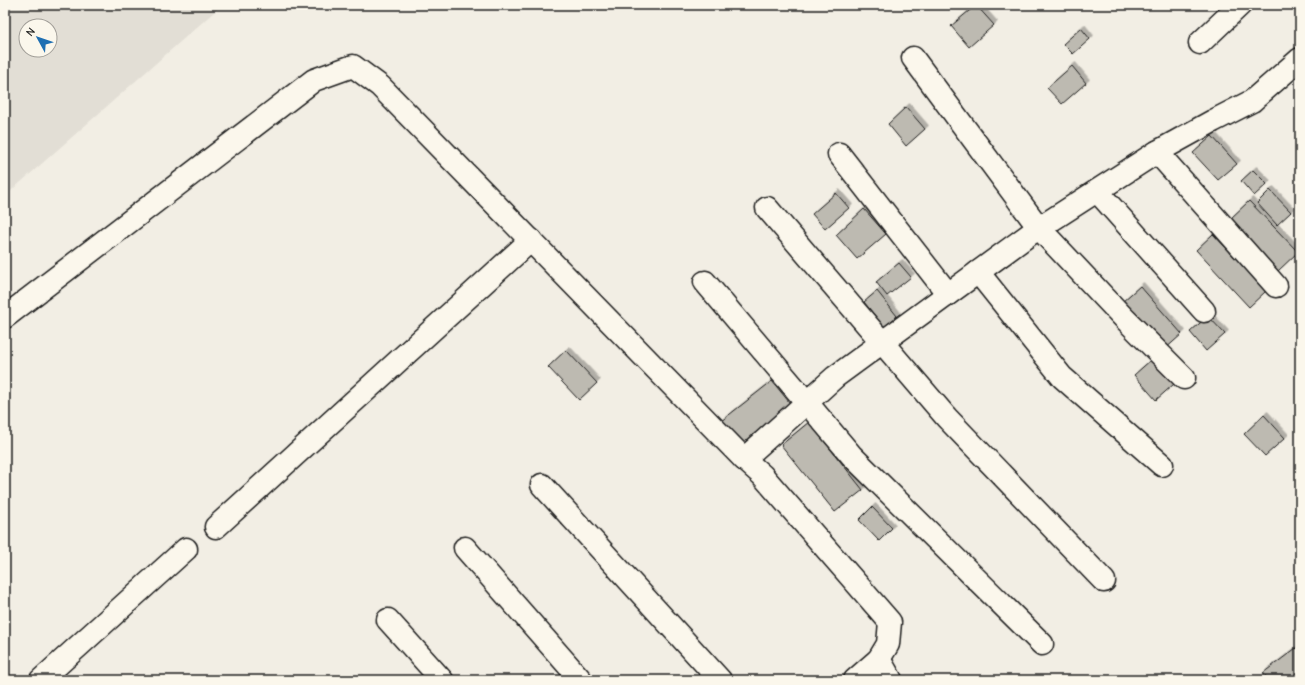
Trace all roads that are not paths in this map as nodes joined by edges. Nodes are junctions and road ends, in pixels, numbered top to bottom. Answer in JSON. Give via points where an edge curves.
{"nodes":[{"id":1,"x":1240,"y":5,"type":"edge"},
{"id":2,"x":1200,"y":43,"type":"dead end"},
{"id":3,"x":913,"y":58,"type":"dead end"},
{"id":4,"x":1300,"y":59,"type":"edge"},
{"id":5,"x":1157,"y":152,"type":"junction"},
{"id":6,"x":839,"y":154,"type":"dead end"},
{"id":7,"x":1097,"y":191,"type":"junction"},
{"id":8,"x":767,"y":208,"type":"dead end"},
{"id":9,"x":1040,"y":228,"type":"junction"},
{"id":10,"x":531,"y":240,"type":"junction"},
{"id":11,"x":978,"y":272,"type":"junction"},
{"id":12,"x":705,"y":282,"type":"dead end"},
{"id":13,"x":1276,"y":286,"type":"dead end"},
{"id":14,"x":948,"y":294,"type":"junction"},
{"id":15,"x":1204,"y":311,"type":"dead end"},
{"id":16,"x":5,"y":317,"type":"edge"},
{"id":17,"x":882,"y":342,"type":"junction"},
{"id":18,"x":1184,"y":378,"type":"dead end"},
{"id":19,"x":807,"y":402,"type":"junction"},
{"id":20,"x":744,"y":459,"type":"junction"},
{"id":21,"x":1162,"y":465,"type":"dead end"},
{"id":22,"x":542,"y":486,"type":"dead end"},
{"id":23,"x":216,"y":527,"type":"dead end"},
{"id":24,"x":465,"y":548,"type":"dead end"},
{"id":25,"x":186,"y":549,"type":"dead end"},
{"id":26,"x":1104,"y":581,"type":"dead end"},
{"id":27,"x":388,"y":620,"type":"dead end"},
{"id":28,"x":1042,"y":644,"type":"dead end"},
{"id":29,"x":879,"y":659,"type":"junction"},
{"id":30,"x":42,"y":680,"type":"edge"},
{"id":31,"x":442,"y":680,"type":"edge"},
{"id":32,"x":581,"y":680,"type":"edge"},
{"id":33,"x":720,"y":680,"type":"edge"},
{"id":34,"x":856,"y":680,"type":"edge"},
{"id":35,"x":891,"y":680,"type":"edge"}],
"edges":[{"from":1,"to":2,"type":"street"},
{"from":3,"to":9,"type":"street"},
{"from":4,"to":5,"type":"street","via":[[1252,101]]},
{"from":5,"to":7,"type":"street"},
{"from":5,"to":13,"type":"street"},
{"from":6,"to":14,"type":"street"},
{"from":7,"to":9,"type":"street"},
{"from":7,"to":15,"type":"street"},
{"from":8,"to":17,"type":"street"},
{"from":9,"to":11,"type":"street"},
{"from":9,"to":18,"type":"street"},
{"from":10,"to":16,"type":"street","via":[[380,86],[352,66],[314,80]]},
{"from":10,"to":20,"type":"street"},
{"from":10,"to":23,"type":"street"},
{"from":11,"to":14,"type":"street"},
{"from":11,"to":21,"type":"street","via":[[1062,377]]},
{"from":12,"to":19,"type":"street"},
{"from":14,"to":17,"type":"street"},
{"from":17,"to":19,"type":"street","via":[[835,377]]},
{"from":17,"to":26,"type":"street","via":[[947,418]]},
{"from":19,"to":20,"type":"street"},
{"from":19,"to":28,"type":"street","via":[[852,456]]},
{"from":20,"to":29,"type":"street","via":[[762,475],[890,622],[888,644]]},
{"from":22,"to":33,"type":"street"},
{"from":24,"to":32,"type":"street"},
{"from":25,"to":30,"type":"street"},
{"from":27,"to":31,"type":"street"},
{"from":29,"to":34,"type":"street"},
{"from":29,"to":35,"type":"street"}]}
